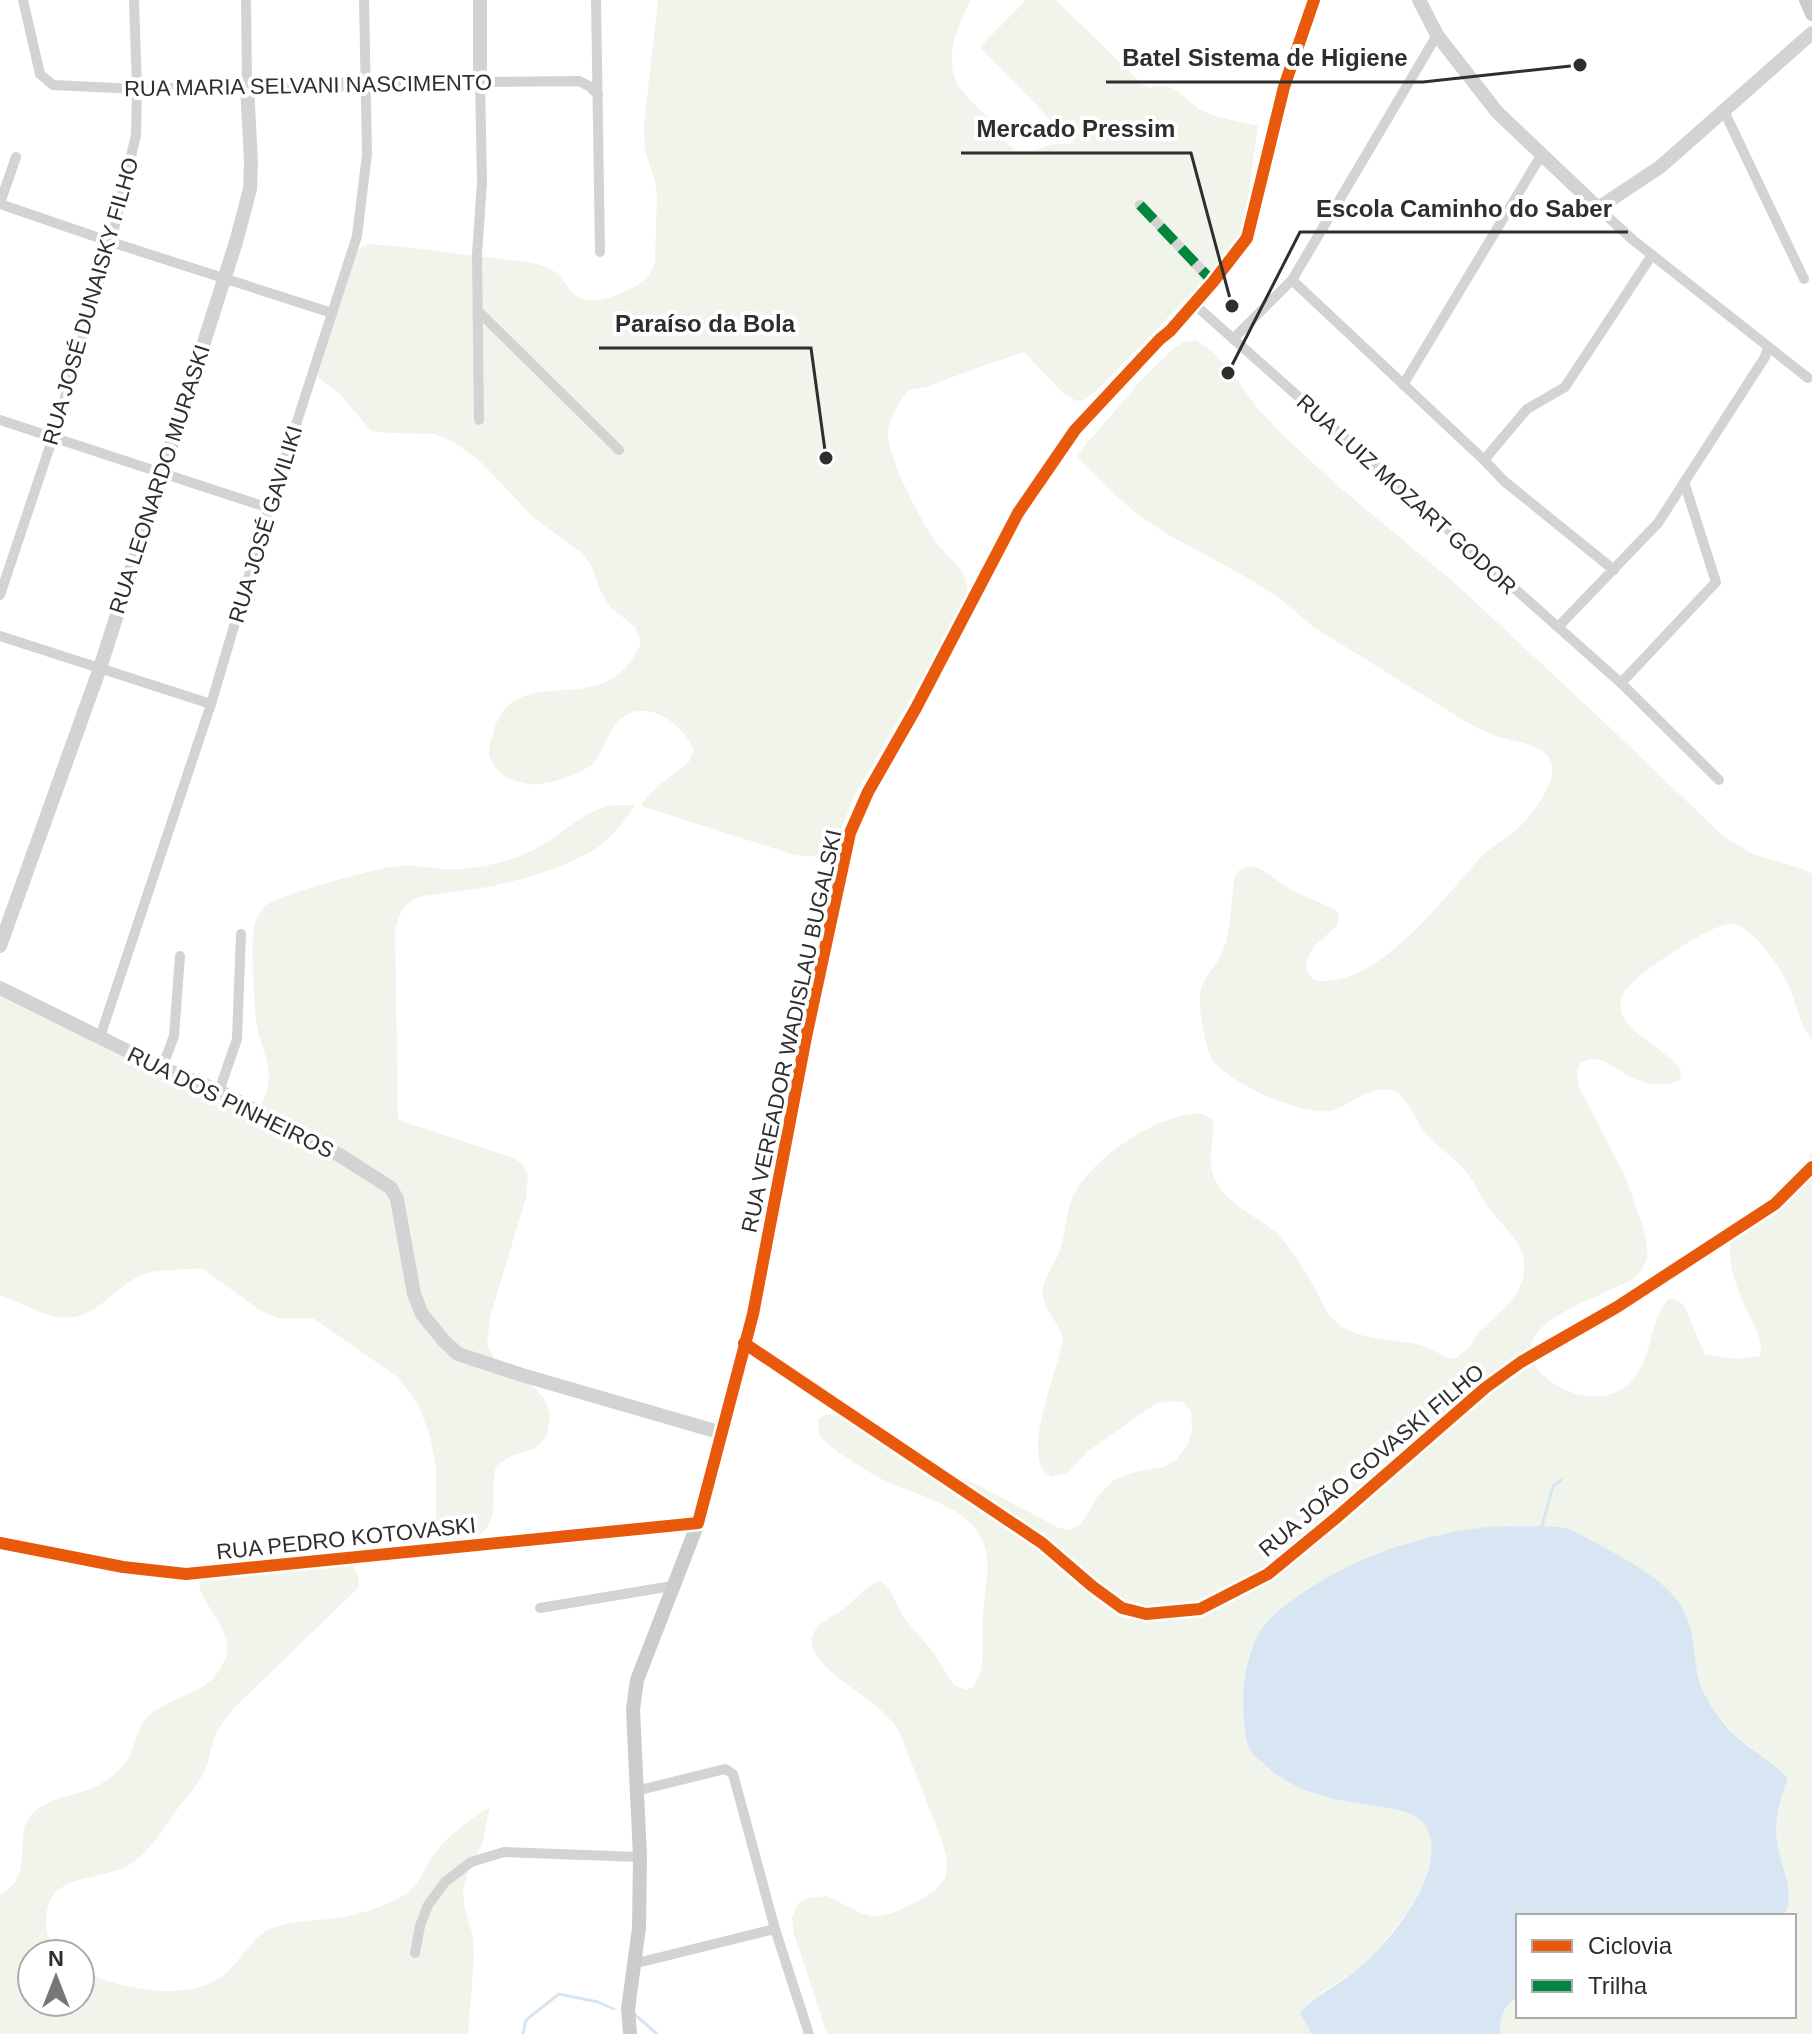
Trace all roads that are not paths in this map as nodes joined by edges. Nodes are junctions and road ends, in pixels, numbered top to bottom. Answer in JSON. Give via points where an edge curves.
{"nodes":[{"id":1,"x":23,"y":0,"type":"edge"},
{"id":2,"x":134,"y":0,"type":"edge"},
{"id":3,"x":246,"y":0,"type":"edge"},
{"id":4,"x":364,"y":0,"type":"edge"},
{"id":5,"x":480,"y":0,"type":"edge"},
{"id":6,"x":596,"y":0,"type":"edge"},
{"id":7,"x":1314,"y":0,"type":"edge"},
{"id":8,"x":1419,"y":0,"type":"edge"},
{"id":9,"x":1806,"y":0,"type":"edge"},
{"id":10,"x":1812,"y":14,"type":"edge"},
{"id":11,"x":1812,"y":33,"type":"edge"},
{"id":12,"x":1437,"y":35,"type":"junction"},
{"id":13,"x":480,"y":82,"type":"junction"},
{"id":14,"x":365,"y":84,"type":"junction"},
{"id":15,"x":247,"y":86,"type":"junction"},
{"id":16,"x":137,"y":89,"type":"junction"},
{"id":17,"x":598,"y":95,"type":"junction"},
{"id":18,"x":1724,"y":111,"type":"junction"},
{"id":19,"x":1542,"y":154,"type":"junction"},
{"id":20,"x":16,"y":157,"type":"dead end"},
{"id":21,"x":0,"y":203,"type":"edge"},
{"id":22,"x":1140,"y":205,"type":"dead end"},
{"id":23,"x":1598,"y":208,"type":"junction"},
{"id":24,"x":111,"y":242,"type":"junction"},
{"id":25,"x":600,"y":252,"type":"dead end"},
{"id":26,"x":1652,"y":255,"type":"junction"},
{"id":27,"x":223,"y":279,"type":"junction"},
{"id":28,"x":1804,"y":279,"type":"dead end"},
{"id":29,"x":1292,"y":280,"type":"junction"},
{"id":30,"x":1213,"y":282,"type":"junction"},
{"id":31,"x":1194,"y":304,"type":"junction"},
{"id":32,"x":478,"y":311,"type":"junction"},
{"id":33,"x":332,"y":313,"type":"junction"},
{"id":34,"x":1233,"y":339,"type":"junction"},
{"id":35,"x":1768,"y":347,"type":"junction"},
{"id":36,"x":1808,"y":378,"type":"dead end"},
{"id":37,"x":1403,"y":385,"type":"junction"},
{"id":38,"x":0,"y":420,"type":"edge"},
{"id":39,"x":479,"y":420,"type":"dead end"},
{"id":40,"x":53,"y":437,"type":"junction"},
{"id":41,"x":619,"y":450,"type":"dead end"},
{"id":42,"x":1484,"y":460,"type":"junction"},
{"id":43,"x":161,"y":474,"type":"junction"},
{"id":44,"x":1684,"y":482,"type":"junction"},
{"id":45,"x":269,"y":508,"type":"junction"},
{"id":46,"x":1614,"y":570,"type":"junction"},
{"id":47,"x":0,"y":595,"type":"edge"},
{"id":48,"x":1558,"y":627,"type":"junction"},
{"id":49,"x":0,"y":636,"type":"edge"},
{"id":50,"x":100,"y":668,"type":"junction"},
{"id":51,"x":1621,"y":683,"type":"junction"},
{"id":52,"x":211,"y":704,"type":"junction"},
{"id":53,"x":1719,"y":780,"type":"dead end"},
{"id":54,"x":241,"y":934,"type":"dead end"},
{"id":55,"x":0,"y":946,"type":"edge"},
{"id":56,"x":180,"y":956,"type":"dead end"},
{"id":57,"x":0,"y":988,"type":"edge"},
{"id":58,"x":100,"y":1037,"type":"junction"},
{"id":59,"x":162,"y":1068,"type":"junction"},
{"id":60,"x":219,"y":1091,"type":"junction"},
{"id":61,"x":1812,"y":1167,"type":"edge"},
{"id":62,"x":744,"y":1343,"type":"junction"},
{"id":63,"x":722,"y":1433,"type":"junction"},
{"id":64,"x":698,"y":1523,"type":"junction"},
{"id":65,"x":0,"y":1543,"type":"edge"},
{"id":66,"x":672,"y":1586,"type":"junction"},
{"id":67,"x":540,"y":1608,"type":"dead end"},
{"id":68,"x":636,"y":1791,"type":"junction"},
{"id":69,"x":640,"y":1857,"type":"junction"},
{"id":70,"x":775,"y":1929,"type":"junction"},
{"id":71,"x":415,"y":1953,"type":"dead end"},
{"id":72,"x":633,"y":1964,"type":"junction"},
{"id":73,"x":630,"y":2034,"type":"edge"},
{"id":74,"x":809,"y":2034,"type":"edge"}],
"edges":[{"from":1,"to":16,"type":"street","name":"RUA MARIA SELVANI NASCIMENTO","via":[[40,74],[53,85]]},
{"from":2,"to":16,"type":"street","name":"RUA JOSÉ DUNAISKY FILHO"},
{"from":3,"to":15,"type":"street","name":"RUA LEONARDO MURASKI"},
{"from":4,"to":14,"type":"street","name":"RUA JOSÉ GAVILIKI"},
{"from":5,"to":13,"type":"street"},
{"from":6,"to":17,"type":"street"},
{"from":7,"to":30,"type":"main road","name":"RUA VEREADOR WADISLAU BUGALSKI","via":[[1284,87],[1247,238]]},
{"from":8,"to":12,"type":"street"},
{"from":9,"to":10,"type":"main road"},
{"from":11,"to":18,"type":"street"},
{"from":12,"to":19,"type":"street","via":[[1497,112]]},
{"from":12,"to":29,"type":"street"},
{"from":13,"to":14,"type":"street","name":"RUA MARIA SELVANI NASCIMENTO"},
{"from":13,"to":17,"type":"street","name":"RUA MARIA SELVANI NASCIMENTO","via":[[579,81]]},
{"from":13,"to":32,"type":"street"},
{"from":14,"to":15,"type":"street","name":"RUA MARIA SELVANI NASCIMENTO"},
{"from":14,"to":33,"type":"street","name":"RUA JOSÉ GAVILIKI","via":[[367,154],[357,236]]},
{"from":15,"to":16,"type":"street","name":"RUA MARIA SELVANI NASCIMENTO"},
{"from":15,"to":27,"type":"street","name":"RUA LEONARDO MURASKI","via":[[250,189]]},
{"from":16,"to":24,"type":"street","name":"RUA JOSÉ DUNAISKY FILHO","via":[[136,135]]},
{"from":17,"to":25,"type":"street"},
{"from":18,"to":23,"type":"street","via":[[1660,167]]},
{"from":18,"to":28,"type":"street"},
{"from":19,"to":23,"type":"street"},
{"from":19,"to":37,"type":"street"},
{"from":20,"to":21,"type":"street"},
{"from":21,"to":24,"type":"street"},
{"from":22,"to":30,"type":"street"},
{"from":23,"to":26,"type":"street"},
{"from":24,"to":27,"type":"street"},
{"from":24,"to":40,"type":"street","name":"RUA JOSÉ DUNAISKY FILHO"},
{"from":26,"to":35,"type":"street"},
{"from":26,"to":42,"type":"street","via":[[1565,387],[1527,409]]},
{"from":27,"to":33,"type":"street"},
{"from":27,"to":43,"type":"street","name":"RUA LEONARDO MURASKI"},
{"from":29,"to":34,"type":"street"},
{"from":29,"to":37,"type":"street"},
{"from":30,"to":31,"type":"main road","name":"RUA VEREADOR WADISLAU BUGALSKI"},
{"from":31,"to":34,"type":"street","name":"RUA LUIZ MOZART GODOR"},
{"from":31,"to":62,"type":"main road","name":"RUA VEREADOR WADISLAU BUGALSKI","via":[[1075,430],[1018,513],[856,819]]},
{"from":32,"to":39,"type":"street"},
{"from":32,"to":41,"type":"street"},
{"from":33,"to":45,"type":"street","name":"RUA JOSÉ GAVILIKI"},
{"from":34,"to":48,"type":"street","name":"RUA LUIZ MOZART GODOR"},
{"from":35,"to":36,"type":"street"},
{"from":35,"to":44,"type":"street"},
{"from":37,"to":42,"type":"street"},
{"from":38,"to":40,"type":"street"},
{"from":40,"to":43,"type":"street"},
{"from":40,"to":47,"type":"street","name":"RUA JOSÉ DUNAISKY FILHO"},
{"from":42,"to":46,"type":"street"},
{"from":43,"to":45,"type":"street"},
{"from":43,"to":50,"type":"street","name":"RUA LEONARDO MURASKI"},
{"from":44,"to":46,"type":"street","via":[[1658,523]]},
{"from":44,"to":51,"type":"street","via":[[1716,582]]},
{"from":45,"to":52,"type":"street","name":"RUA JOSÉ GAVILIKI"},
{"from":46,"to":48,"type":"street"},
{"from":48,"to":51,"type":"street","name":"RUA LUIZ MOZART GODOR"},
{"from":49,"to":50,"type":"street"},
{"from":50,"to":52,"type":"street"},
{"from":50,"to":55,"type":"street","name":"RUA LEONARDO MURASKI"},
{"from":51,"to":53,"type":"street","name":"RUA LUIZ MOZART GODOR"},
{"from":52,"to":58,"type":"street","name":"RUA JOSÉ GAVILIKI"},
{"from":54,"to":60,"type":"street","via":[[237,1039]]},
{"from":56,"to":59,"type":"street","via":[[174,1036]]},
{"from":57,"to":58,"type":"street","name":"RUA DOS PINHEIROS"},
{"from":58,"to":59,"type":"street","name":"RUA DOS PINHEIROS"},
{"from":59,"to":60,"type":"street","name":"RUA DOS PINHEIROS"},
{"from":60,"to":63,"type":"street","name":"RUA DOS PINHEIROS","via":[[391,1188],[422,1314],[458,1354]]},
{"from":61,"to":62,"type":"street","name":"RUA JOÃO GOVASKI FILHO","via":[[1775,1204],[1485,1388],[1268,1574],[1200,1609],[1146,1614],[1122,1608],[1042,1543]]},
{"from":62,"to":63,"type":"main road","name":"RUA VEREADOR WADISLAU BUGALSKI"},
{"from":63,"to":64,"type":"main road","name":"RUA VEREADOR WADISLAU BUGALSKI"},
{"from":64,"to":65,"type":"street","name":"RUA PEDRO KOTOVASKI","via":[[186,1574]]},
{"from":64,"to":66,"type":"main road","name":"RUA VEREADOR WADISLAU BUGALSKI"},
{"from":66,"to":67,"type":"street"},
{"from":66,"to":68,"type":"main road","name":"RUA VEREADOR WADISLAU BUGALSKI","via":[[637,1680]]},
{"from":68,"to":69,"type":"main road","name":"RUA VEREADOR WADISLAU BUGALSKI"},
{"from":68,"to":70,"type":"street","via":[[730,1771]]},
{"from":69,"to":71,"type":"street","via":[[504,1852],[471,1862],[445,1882],[428,1905]]},
{"from":69,"to":72,"type":"main road","name":"RUA VEREADOR WADISLAU BUGALSKI"},
{"from":70,"to":72,"type":"street"},
{"from":70,"to":74,"type":"street"},
{"from":72,"to":73,"type":"main road","name":"RUA VEREADOR WADISLAU BUGALSKI"}]}
